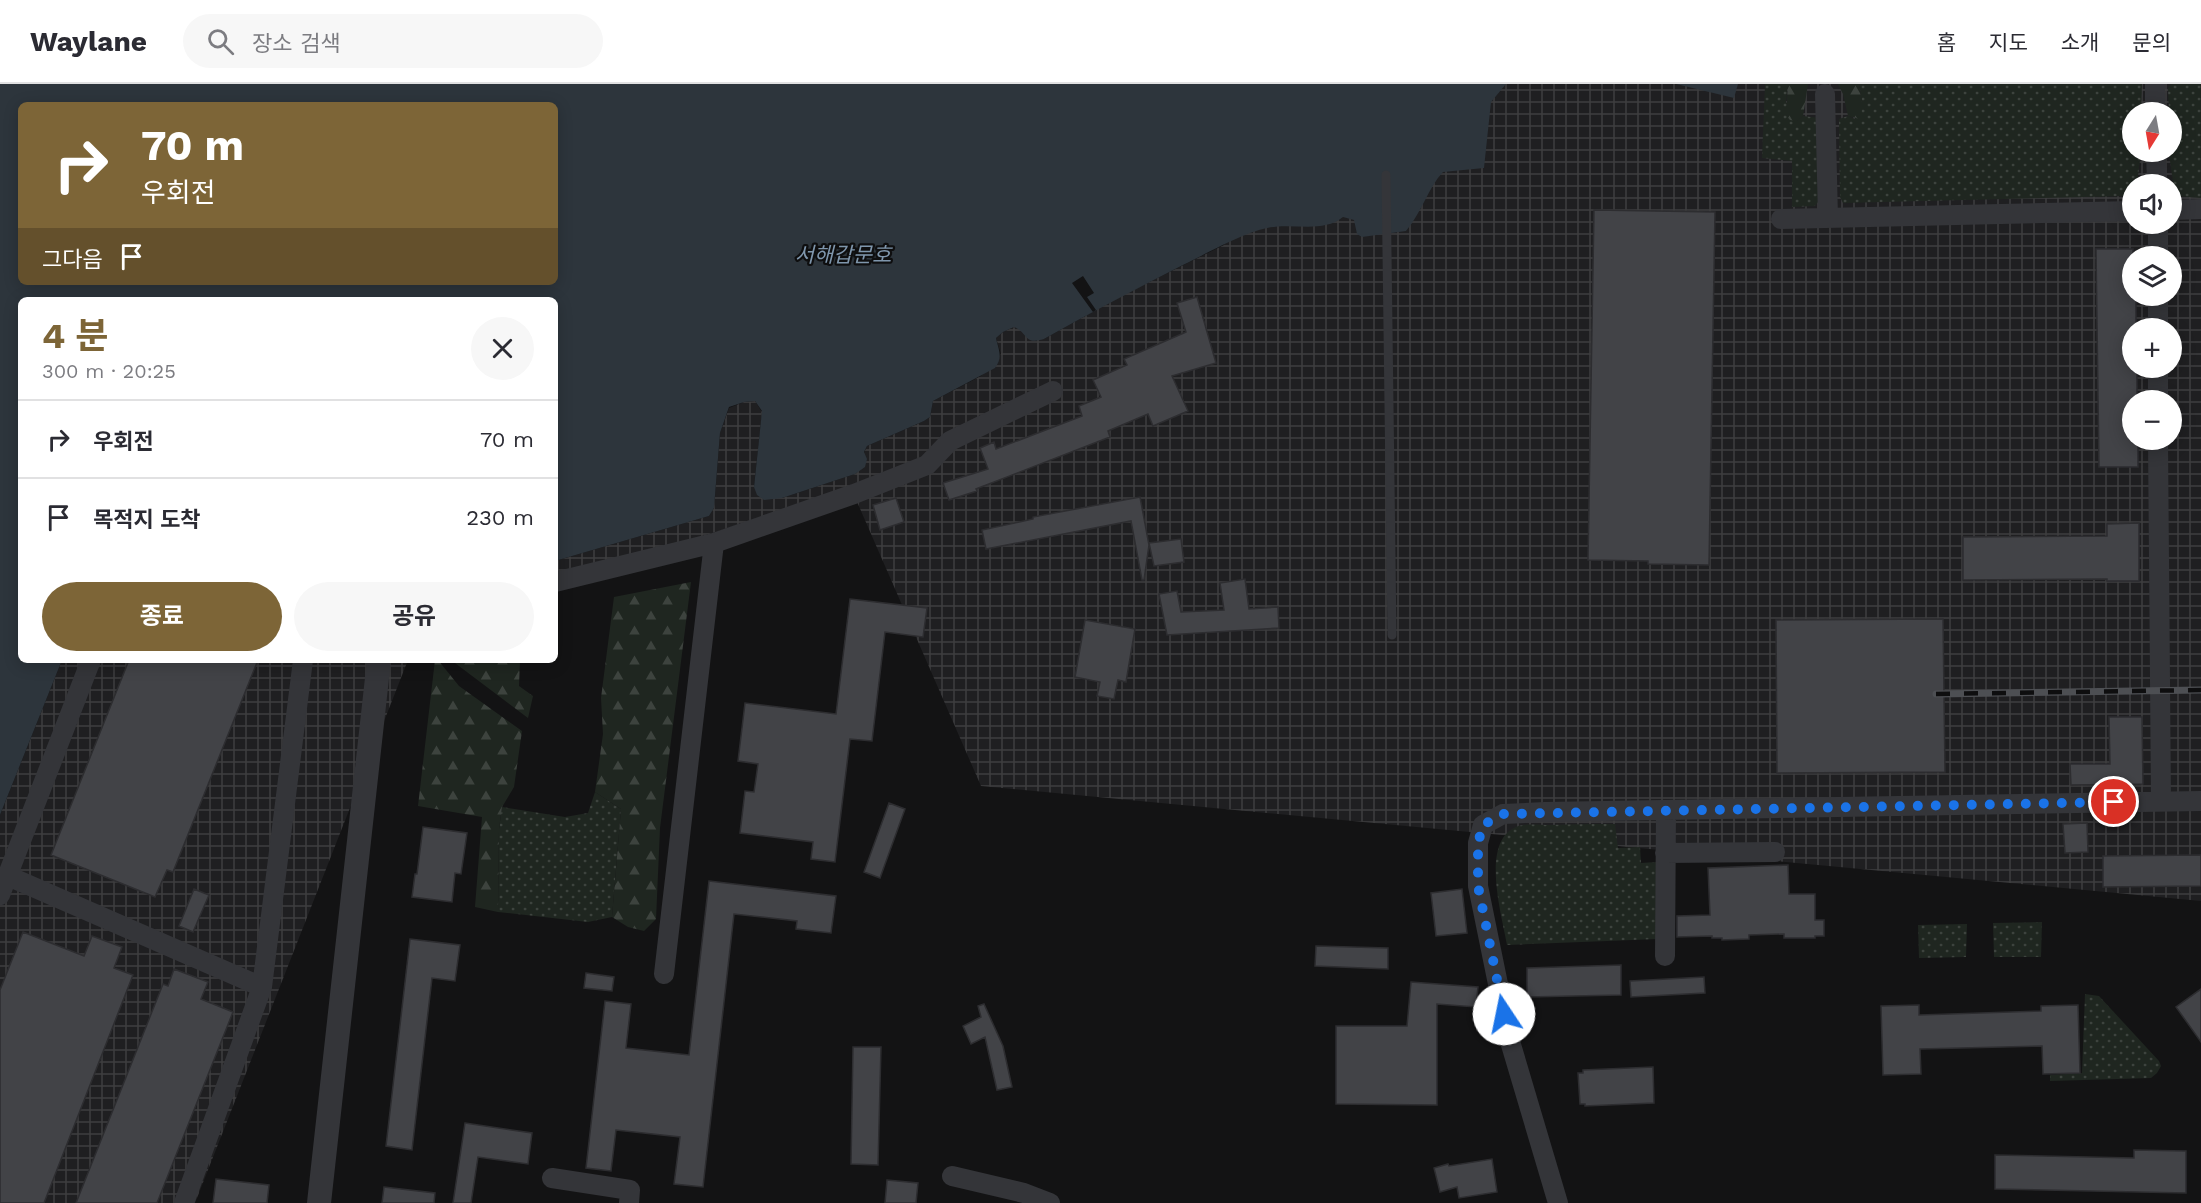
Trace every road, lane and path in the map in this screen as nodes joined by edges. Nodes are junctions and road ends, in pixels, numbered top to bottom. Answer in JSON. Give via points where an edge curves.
{"nodes":[{"id":1,"x":2155,"y":84,"type":"edge"},
{"id":2,"x":1825,"y":94,"type":"dead end"},
{"id":3,"x":2155,"y":102,"type":"edge"},
{"id":4,"x":1386,"y":175,"type":"dead end"},
{"id":5,"x":2201,"y":209,"type":"edge"},
{"id":6,"x":2182,"y":210,"type":"edge"},
{"id":7,"x":2122,"y":211,"type":"edge"},
{"id":8,"x":1828,"y":218,"type":"junction"},
{"id":9,"x":1781,"y":219,"type":"dead end"},
{"id":10,"x":1053,"y":391,"type":"dead end"},
{"id":11,"x":2158,"y":450,"type":"edge"},
{"id":12,"x":714,"y":543,"type":"junction"},
{"id":13,"x":558,"y":581,"type":"edge"},
{"id":14,"x":1392,"y":635,"type":"dead end"},
{"id":15,"x":90,"y":663,"type":"edge"},
{"id":16,"x":303,"y":663,"type":"edge"},
{"id":17,"x":379,"y":663,"type":"edge"},
{"id":18,"x":2161,"y":801,"type":"junction"},
{"id":19,"x":2201,"y":801,"type":"edge"},
{"id":20,"x":1666,"y":810,"type":"junction"},
{"id":21,"x":1775,"y":852,"type":"dead end"},
{"id":22,"x":1665,"y":853,"type":"junction"},
{"id":23,"x":8,"y":876,"type":"junction"},
{"id":24,"x":0,"y":895,"type":"edge"},
{"id":25,"x":1665,"y":956,"type":"dead end"},
{"id":26,"x":664,"y":974,"type":"dead end"},
{"id":27,"x":262,"y":987,"type":"junction"},
{"id":28,"x":952,"y":1176,"type":"dead end"},
{"id":29,"x":552,"y":1178,"type":"dead end"},
{"id":30,"x":184,"y":1203,"type":"edge"},
{"id":31,"x":319,"y":1203,"type":"edge"},
{"id":32,"x":629,"y":1203,"type":"edge"},
{"id":33,"x":1050,"y":1203,"type":"edge"},
{"id":34,"x":1558,"y":1203,"type":"edge"}],
"edges":[{"from":1,"to":3,"type":"street"},
{"from":2,"to":8,"type":"street"},
{"from":4,"to":14,"type":"lane"},
{"from":5,"to":6,"type":"street"},
{"from":7,"to":8,"type":"street"},
{"from":8,"to":9,"type":"street"},
{"from":10,"to":12,"type":"street","via":[[950,441],[927,465]]},
{"from":11,"to":18,"type":"street"},
{"from":12,"to":13,"type":"street"},
{"from":12,"to":26,"type":"street"},
{"from":15,"to":23,"type":"street"},
{"from":16,"to":27,"type":"street"},
{"from":17,"to":31,"type":"street"},
{"from":18,"to":19,"type":"street"},
{"from":18,"to":20,"type":"street"},
{"from":20,"to":22,"type":"street"},
{"from":20,"to":34,"type":"street","via":[[1503,814],[1483,825],[1478,843],[1478,886],[1509,1038]]},
{"from":21,"to":22,"type":"street"},
{"from":22,"to":25,"type":"street"},
{"from":23,"to":24,"type":"street"},
{"from":23,"to":27,"type":"street"},
{"from":27,"to":30,"type":"street"},
{"from":28,"to":33,"type":"street"},
{"from":29,"to":32,"type":"street","via":[[630,1190]]}]}
